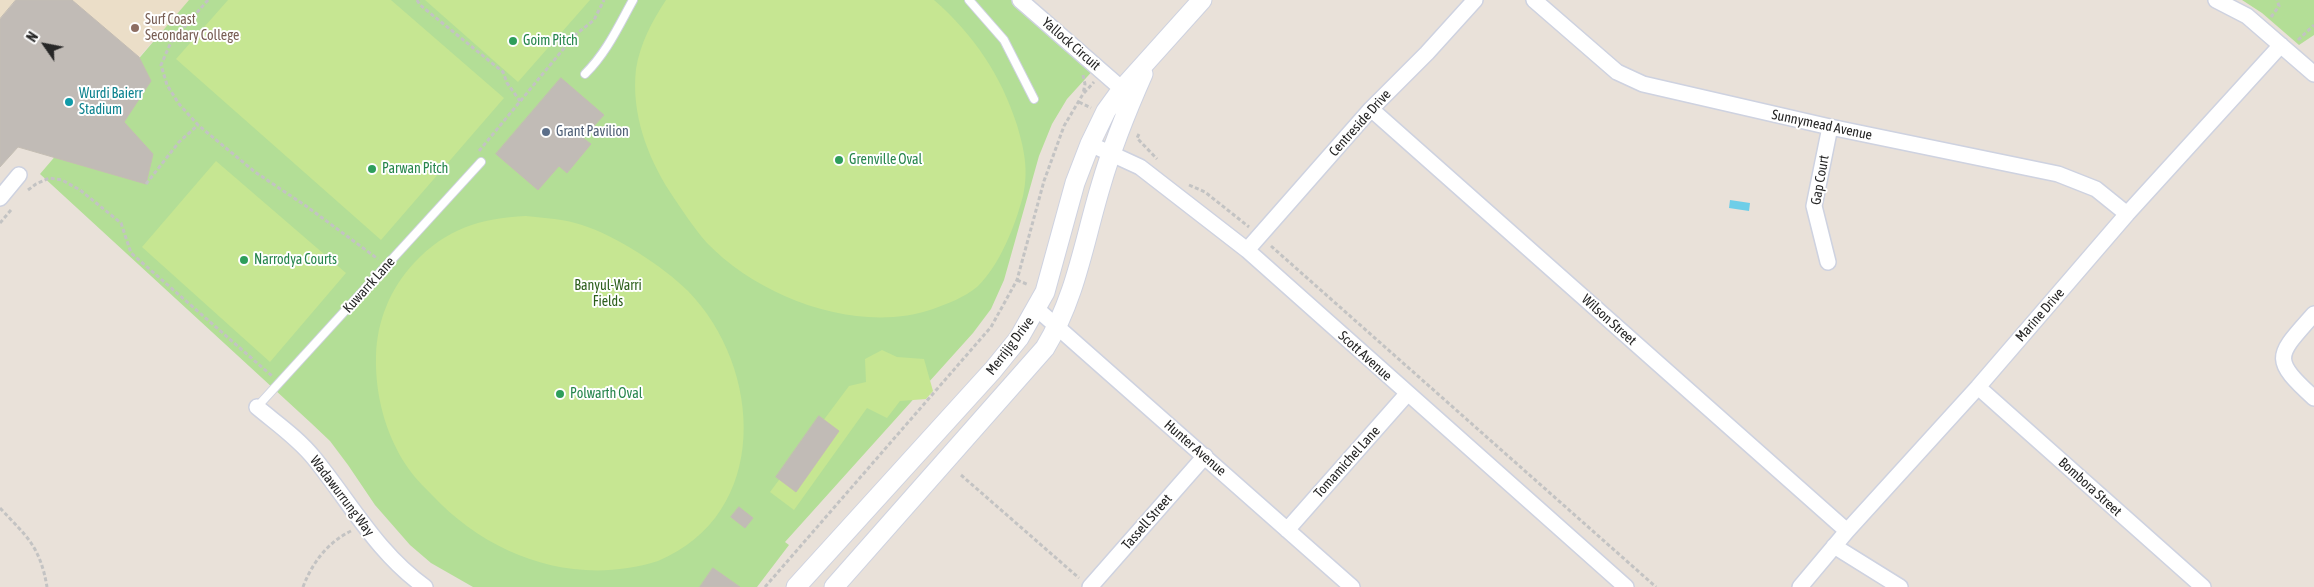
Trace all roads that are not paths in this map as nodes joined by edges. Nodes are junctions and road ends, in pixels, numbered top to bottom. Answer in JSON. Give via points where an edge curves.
{"nodes":[{"id":1,"x":633,"y":0,"type":"edge"},
{"id":2,"x":970,"y":0,"type":"edge"},
{"id":3,"x":1020,"y":0,"type":"edge"},
{"id":4,"x":1202,"y":0,"type":"edge"},
{"id":5,"x":1475,"y":0,"type":"edge"},
{"id":6,"x":1534,"y":0,"type":"edge"},
{"id":7,"x":2216,"y":0,"type":"edge"},
{"id":8,"x":2284,"y":48,"type":"junction"},
{"id":9,"x":2314,"y":53,"type":"edge"},
{"id":10,"x":1149,"y":61,"type":"junction"},
{"id":11,"x":2301,"y":62,"type":"junction"},
{"id":12,"x":585,"y":74,"type":"dead end"},
{"id":13,"x":2314,"y":74,"type":"edge"},
{"id":14,"x":1122,"y":89,"type":"junction"},
{"id":15,"x":1034,"y":99,"type":"dead end"},
{"id":16,"x":1371,"y":109,"type":"junction"},
{"id":17,"x":1830,"y":127,"type":"junction"},
{"id":18,"x":1090,"y":144,"type":"junction"},
{"id":19,"x":1111,"y":152,"type":"junction"},
{"id":20,"x":481,"y":162,"type":"dead end"},
{"id":21,"x":19,"y":176,"type":"dead end"},
{"id":22,"x":0,"y":198,"type":"edge"},
{"id":23,"x":2127,"y":214,"type":"junction"},
{"id":24,"x":1248,"y":250,"type":"junction"},
{"id":25,"x":1828,"y":262,"type":"dead end"},
{"id":26,"x":1037,"y":309,"type":"junction"},
{"id":27,"x":2314,"y":314,"type":"edge"},
{"id":28,"x":1057,"y":327,"type":"junction"},
{"id":29,"x":1978,"y":387,"type":"junction"},
{"id":30,"x":1407,"y":394,"type":"junction"},
{"id":31,"x":2314,"y":398,"type":"edge"},
{"id":32,"x":257,"y":407,"type":"joint"},
{"id":33,"x":1205,"y":456,"type":"junction"},
{"id":34,"x":1287,"y":530,"type":"junction"},
{"id":35,"x":1847,"y":531,"type":"junction"},
{"id":36,"x":1834,"y":546,"type":"junction"},
{"id":37,"x":1086,"y":584,"type":"edge"},
{"id":38,"x":425,"y":587,"type":"edge"},
{"id":39,"x":796,"y":587,"type":"edge"},
{"id":40,"x":834,"y":587,"type":"edge"},
{"id":41,"x":1352,"y":587,"type":"edge"},
{"id":42,"x":1626,"y":587,"type":"edge"},
{"id":43,"x":1800,"y":587,"type":"edge"},
{"id":44,"x":1900,"y":587,"type":"edge"},
{"id":45,"x":2203,"y":587,"type":"edge"}],
"edges":[{"from":1,"to":12,"type":"lane","via":[[610,44]]},
{"from":2,"to":15,"type":"lane","via":[[1004,40]]},
{"from":3,"to":14,"type":"street","name":"Yallock Circuit"},
{"from":4,"to":10,"type":"street","name":"Merrijig Drive"},
{"from":5,"to":16,"type":"street","name":"Centreside Drive"},
{"from":6,"to":17,"type":"street","name":"Sunnymead Avenue","via":[[1617,72],[1643,84]]},
{"from":7,"to":8,"type":"street","via":[[2231,6]]},
{"from":8,"to":11,"type":"street"},
{"from":8,"to":23,"type":"street","name":"Marine Drive"},
{"from":9,"to":11,"type":"street"},
{"from":10,"to":14,"type":"street","name":"Merrijig Drive"},
{"from":10,"to":19,"type":"street","name":"Merrijig Drive"},
{"from":11,"to":13,"type":"street"},
{"from":14,"to":18,"type":"street","name":"Merrijig Drive","via":[[1106,111]]},
{"from":16,"to":24,"type":"street","name":"Centreside Drive"},
{"from":16,"to":35,"type":"street","name":"Wilson Street"},
{"from":17,"to":23,"type":"street","name":"Sunnymead Avenue","via":[[2058,174],[2096,189]]},
{"from":17,"to":25,"type":"street","name":"Gap Court","via":[[1814,206]]},
{"from":18,"to":19,"type":"street","name":"Scott Avenue"},
{"from":18,"to":26,"type":"street","name":"Merrijig Drive","via":[[1050,278]]},
{"from":19,"to":24,"type":"street","name":"Scott Avenue","via":[[1140,167]]},
{"from":19,"to":28,"type":"street","name":"Merrijig Drive","via":[[1080,267]]},
{"from":20,"to":32,"type":"lane","name":"Kuwarrk Lane"},
{"from":21,"to":22,"type":"street"},
{"from":23,"to":29,"type":"street","name":"Marine Drive"},
{"from":24,"to":30,"type":"street","name":"Scott Avenue"},
{"from":26,"to":28,"type":"street","name":"Hunter Avenue"},
{"from":26,"to":39,"type":"street","name":"Merrijig Drive","via":[[993,370]]},
{"from":27,"to":31,"type":"street","via":[[2284,350],[2283,362],[2290,375]]},
{"from":28,"to":33,"type":"street","name":"Hunter Avenue"},
{"from":28,"to":40,"type":"street","name":"Merrijig Drive","via":[[1033,363]]},
{"from":29,"to":35,"type":"street","name":"Marine Drive"},
{"from":29,"to":45,"type":"street","name":"Bombora Street"},
{"from":30,"to":34,"type":"street","name":"Tomamichel Lane"},
{"from":30,"to":42,"type":"street","name":"Scott Avenue"},
{"from":32,"to":38,"type":"street","name":"Wadawurrung Way","via":[[312,456],[362,525]]},
{"from":33,"to":34,"type":"street","name":"Hunter Avenue"},
{"from":33,"to":37,"type":"street","name":"Tassell Street"},
{"from":34,"to":41,"type":"street","name":"Hunter Avenue"},
{"from":35,"to":36,"type":"street","name":"Marine Drive"},
{"from":36,"to":43,"type":"street","name":"Marine Drive"},
{"from":36,"to":44,"type":"street"}]}
